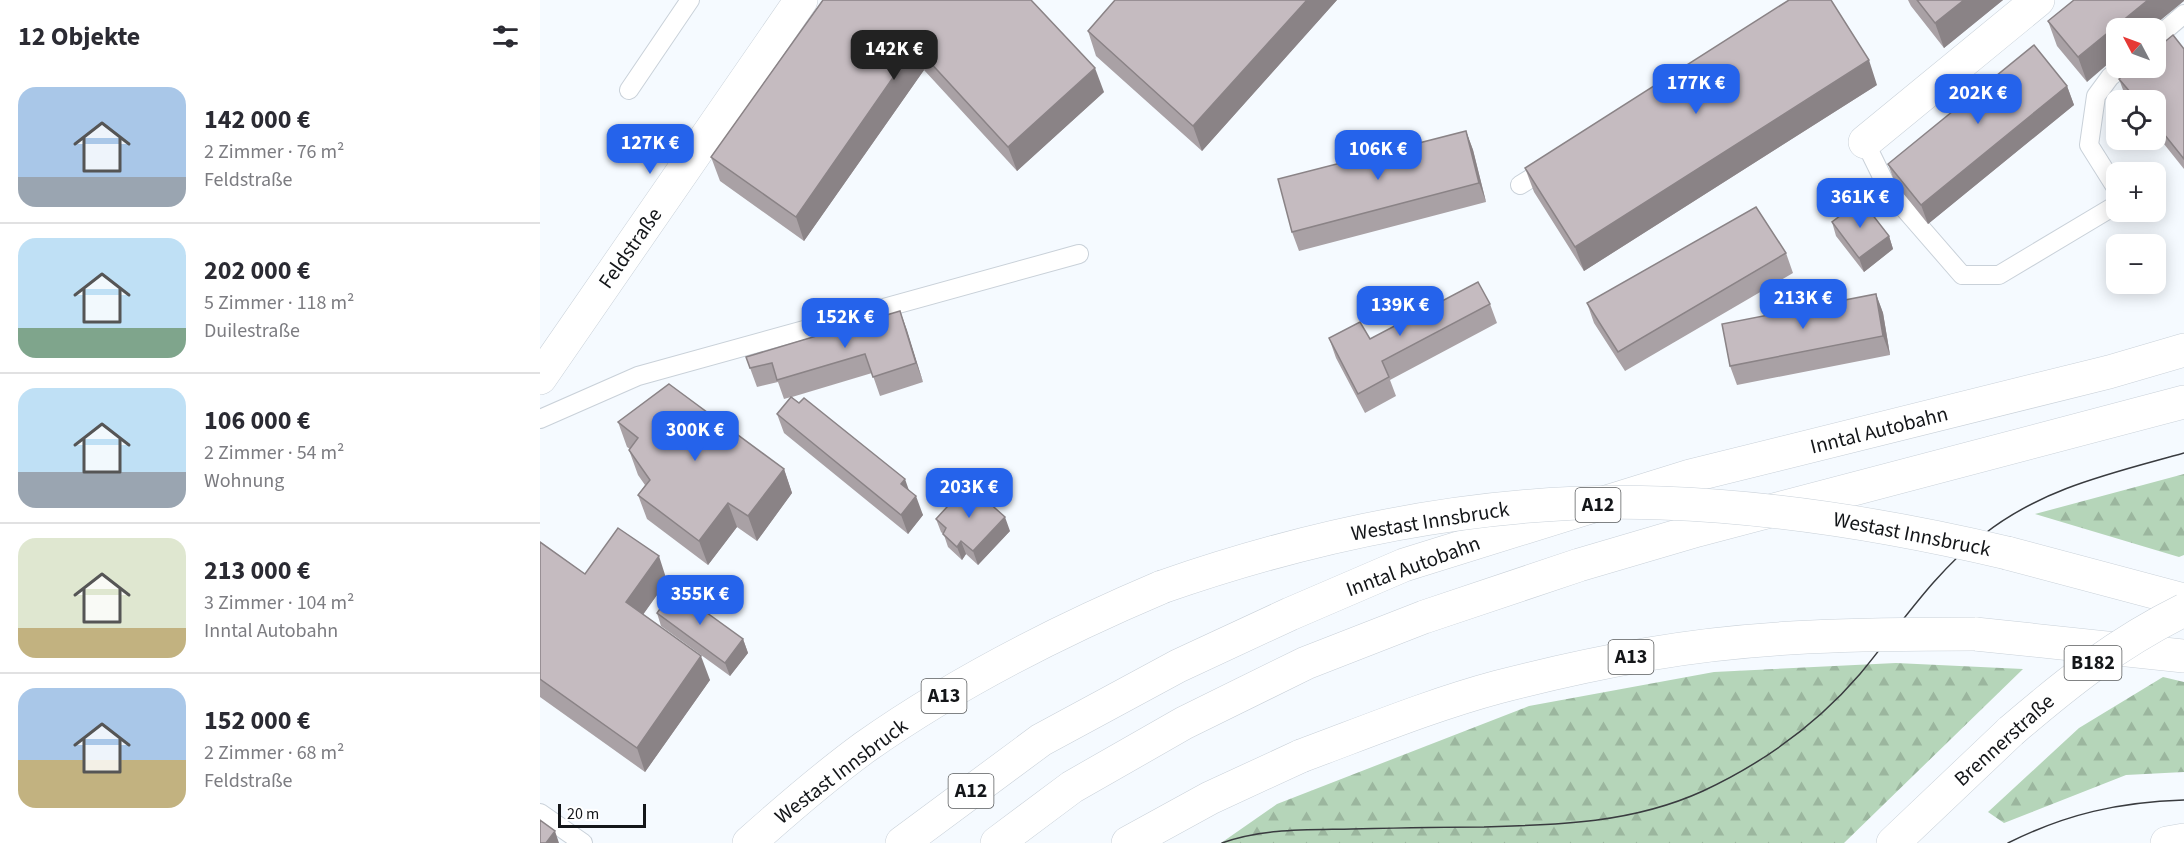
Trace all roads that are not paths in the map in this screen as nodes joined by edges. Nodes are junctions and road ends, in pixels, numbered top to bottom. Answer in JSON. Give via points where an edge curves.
{"nodes":[{"id":1,"x":690,"y":0,"type":"edge"},
{"id":2,"x":801,"y":0,"type":"edge"},
{"id":3,"x":2038,"y":0,"type":"edge"},
{"id":4,"x":2184,"y":14,"type":"edge"},
{"id":5,"x":2166,"y":29,"type":"edge"},
{"id":6,"x":2109,"y":78,"type":"edge"},
{"id":7,"x":629,"y":90,"type":"dead end"},
{"id":8,"x":1865,"y":142,"type":"joint"},
{"id":9,"x":1560,"y":160,"type":"edge"},
{"id":10,"x":2106,"y":172,"type":"edge"},
{"id":11,"x":1520,"y":185,"type":"dead end"},
{"id":12,"x":2106,"y":211,"type":"edge"},
{"id":13,"x":1079,"y":254,"type":"dead end"},
{"id":14,"x":2184,"y":350,"type":"edge"},
{"id":15,"x":540,"y":378,"type":"edge"},
{"id":16,"x":2184,"y":402,"type":"edge"},
{"id":17,"x":540,"y":419,"type":"edge"},
{"id":18,"x":2184,"y":600,"type":"edge"},
{"id":19,"x":2184,"y":610,"type":"edge"},
{"id":20,"x":2184,"y":656,"type":"edge"},
{"id":21,"x":540,"y":813,"type":"edge"},
{"id":22,"x":2184,"y":840,"type":"edge"},
{"id":23,"x":583,"y":843,"type":"edge"},
{"id":24,"x":748,"y":843,"type":"edge"},
{"id":25,"x":902,"y":843,"type":"edge"},
{"id":26,"x":997,"y":843,"type":"edge"},
{"id":27,"x":1128,"y":843,"type":"edge"},
{"id":28,"x":1893,"y":843,"type":"edge"},
{"id":29,"x":2167,"y":843,"type":"edge"}],
"edges":[{"from":1,"to":7,"type":"lane"},
{"from":2,"to":15,"type":"main road","name":"Feldstraße"},
{"from":3,"to":8,"type":"main road"},
{"from":4,"to":5,"type":"lane"},
{"from":6,"to":10,"type":"lane","via":[[2096,96],[2089,145]]},
{"from":8,"to":12,"type":"lane","via":[[1889,191],[1962,275],[1999,275]]},
{"from":9,"to":11,"type":"lane"},
{"from":13,"to":17,"type":"lane","via":[[638,376]]},
{"from":14,"to":25,"type":"main road","name":"Inntal Autobahn","number":"A12","via":[[1690,476],[1404,565],[1178,666],[1041,740]]},
{"from":16,"to":26,"type":"main road","number":"A12","via":[[1698,530],[1424,617],[1306,663],[1184,723],[1072,787]]},
{"from":18,"to":24,"type":"main road","name":"Westast Innsbruck","number":"A13","bridge":true,"via":[[2007,553],[1897,529],[1739,507],[1660,502],[1529,506],[1372,527],[1220,567],[1162,587],[1069,628],[942,697],[865,747]]},
{"from":19,"to":28,"type":"main road","name":"Brennerstraße","number":"B182","bridge":true,"via":[[2094,663],[2011,731]]},
{"from":20,"to":27,"type":"main road","number":"A13","bridge":true,"via":[[1975,634],[1808,637],[1650,653],[1497,688],[1419,712],[1301,756],[1210,798]]},
{"from":21,"to":23,"type":"lane"},
{"from":22,"to":29,"type":"main road"}]}
